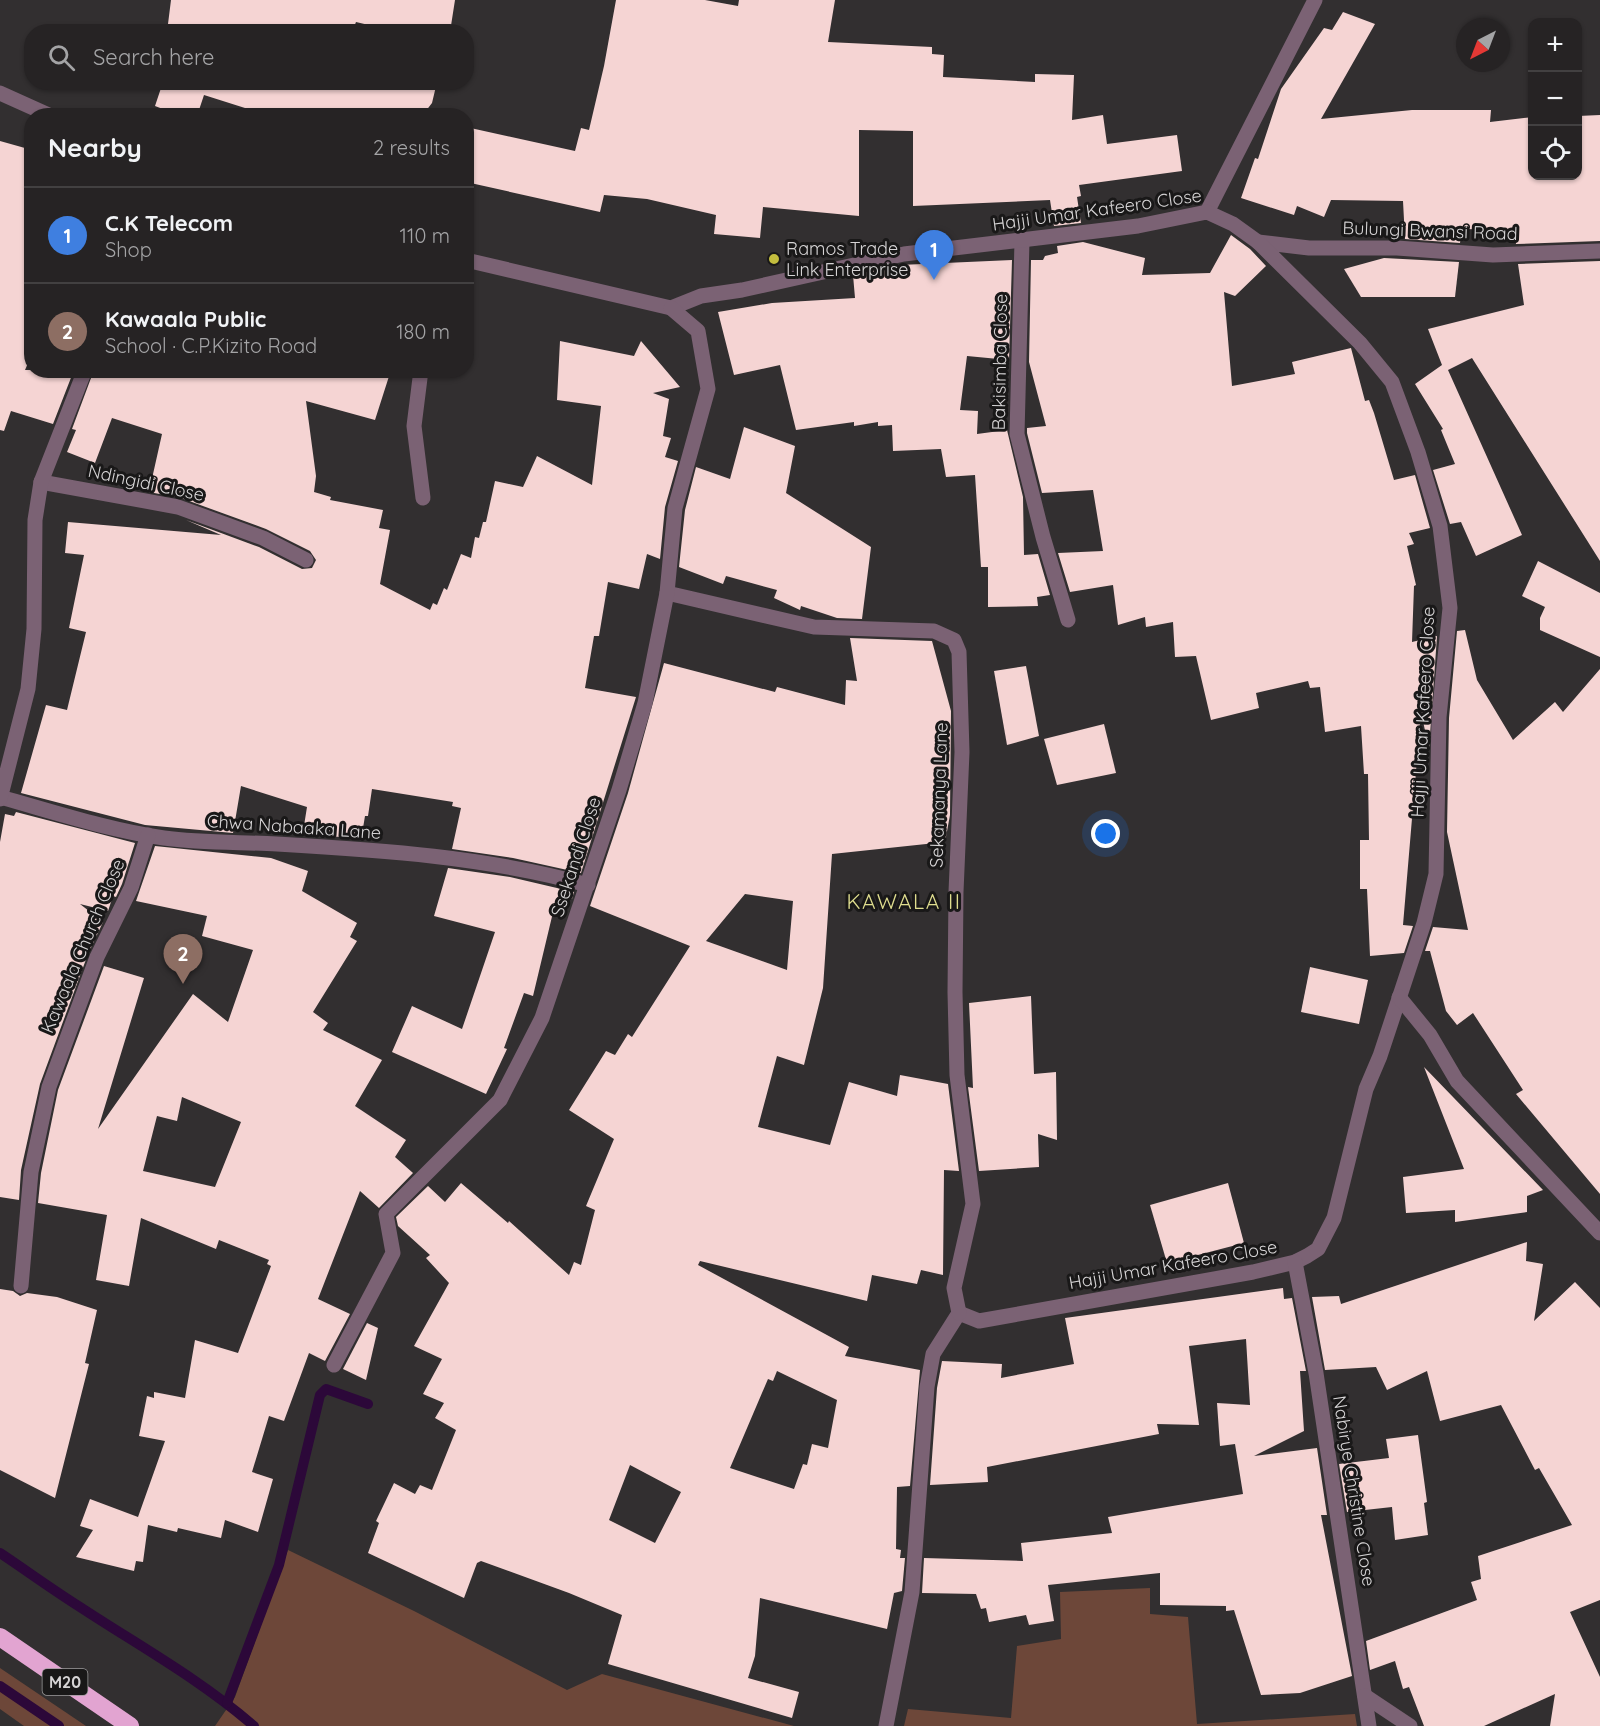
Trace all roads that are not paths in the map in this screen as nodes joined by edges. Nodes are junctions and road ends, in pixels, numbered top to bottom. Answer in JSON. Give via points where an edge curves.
{"nodes":[{"id":1,"x":1315,"y":0,"type":"edge"},
{"id":2,"x":0,"y":93,"type":"edge"},
{"id":3,"x":33,"y":108,"type":"edge"},
{"id":4,"x":1207,"y":212,"type":"junction"},
{"id":5,"x":1022,"y":241,"type":"junction"},
{"id":6,"x":1258,"y":242,"type":"junction"},
{"id":7,"x":1600,"y":251,"type":"edge"},
{"id":8,"x":474,"y":262,"type":"edge"},
{"id":9,"x":671,"y":308,"type":"junction"},
{"id":10,"x":82,"y":378,"type":"edge"},
{"id":11,"x":421,"y":378,"type":"edge"},
{"id":12,"x":41,"y":482,"type":"junction"},
{"id":13,"x":423,"y":498,"type":"dead end"},
{"id":14,"x":306,"y":560,"type":"dead end"},
{"id":15,"x":667,"y":593,"type":"junction"},
{"id":16,"x":1068,"y":620,"type":"dead end"},
{"id":17,"x":0,"y":798,"type":"edge"},
{"id":18,"x":148,"y":835,"type":"junction"},
{"id":19,"x":588,"y":885,"type":"junction"},
{"id":20,"x":1399,"y":997,"type":"junction"},
{"id":21,"x":1600,"y":1233,"type":"edge"},
{"id":22,"x":1295,"y":1262,"type":"junction"},
{"id":23,"x":21,"y":1286,"type":"dead end"},
{"id":24,"x":959,"y":1313,"type":"junction"},
{"id":25,"x":334,"y":1365,"type":"dead end"},
{"id":26,"x":0,"y":1637,"type":"edge"},
{"id":27,"x":1365,"y":1696,"type":"junction"},
{"id":28,"x":130,"y":1726,"type":"edge"},
{"id":29,"x":886,"y":1726,"type":"edge"},
{"id":30,"x":1369,"y":1726,"type":"edge"},
{"id":31,"x":1410,"y":1726,"type":"edge"}],
"edges":[{"from":1,"to":4,"type":"street"},
{"from":2,"to":3,"type":"street"},
{"from":4,"to":5,"type":"street","name":"Hajji Umar Kafeero Close","via":[[1138,226]]},
{"from":4,"to":6,"type":"street","name":"Hajji Umar Kafeero Close"},
{"from":5,"to":9,"type":"street","name":"Hajji Umar Kafeero Close","via":[[904,254],[701,296]]},
{"from":5,"to":16,"type":"street","name":"Bakisimba Close","via":[[1017,434]]},
{"from":6,"to":7,"type":"street","name":"Bulungi Bwansi Road","via":[[1309,248],[1397,248],[1493,255]]},
{"from":6,"to":20,"type":"street","name":"Hajji Umar Kafeero Close","via":[[1360,343],[1392,382],[1440,526],[1450,608],[1439,717],[1436,874]]},
{"from":8,"to":9,"type":"street"},
{"from":9,"to":15,"type":"street","name":"Ssekandi Close","via":[[698,331],[708,389],[675,508]]},
{"from":10,"to":12,"type":"street"},
{"from":11,"to":13,"type":"street","via":[[414,426]]},
{"from":12,"to":14,"type":"street","name":"Ndingidi Close","via":[[178,507],[263,538]]},
{"from":12,"to":17,"type":"street","via":[[35,520],[34,629],[28,689]]},
{"from":15,"to":19,"type":"street","name":"Ssekandi Close","via":[[645,703]]},
{"from":15,"to":24,"type":"street","name":"Sekamanya Lane","via":[[814,627],[934,631],[954,640],[959,652],[962,752],[956,892],[957,1075],[973,1204],[954,1288]]},
{"from":17,"to":18,"type":"street","name":"Chwa Nabaaka Lane"},
{"from":18,"to":19,"type":"street","name":"Chwa Nabaaka Lane","via":[[460,860],[534,870]]},
{"from":18,"to":23,"type":"street","name":"Kawaala Church Close","via":[[131,888],[97,957],[49,1087],[31,1172]]},
{"from":19,"to":25,"type":"street","name":"Ssekandi Close","via":[[542,1018],[500,1100],[386,1214],[393,1253]]},
{"from":20,"to":21,"type":"street","via":[[1430,1035],[1457,1081]]},
{"from":20,"to":22,"type":"street","name":"Hajji Umar Kafeero Close","via":[[1354,1129],[1334,1218],[1318,1248]]},
{"from":22,"to":24,"type":"street","name":"Hajji Umar Kafeero Close","via":[[980,1321]]},
{"from":22,"to":27,"type":"street","name":"Nabirye Christine Close","via":[[1316,1373]]},
{"from":24,"to":29,"type":"street","via":[[933,1354],[927,1387],[912,1592]]},
{"from":26,"to":28,"type":"highway","number":"M20"},
{"from":27,"to":30,"type":"street","name":"Nabirye Christine Close"},
{"from":27,"to":31,"type":"street"}]}
